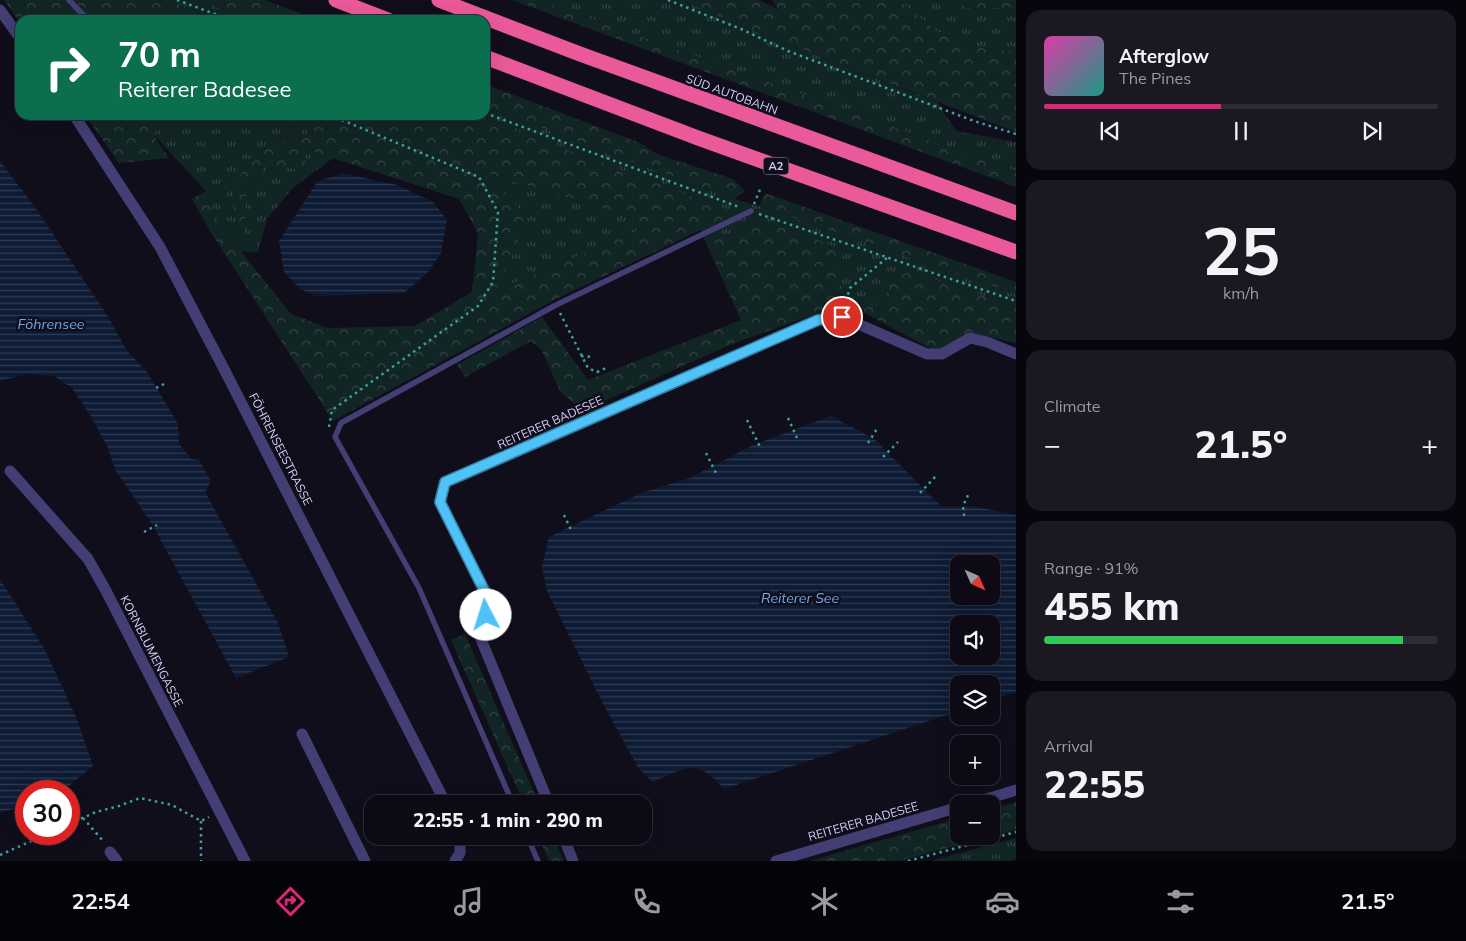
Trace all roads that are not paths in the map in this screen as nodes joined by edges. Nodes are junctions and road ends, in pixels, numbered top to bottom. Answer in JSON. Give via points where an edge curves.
{"nodes":[{"id":1,"x":69,"y":0,"type":"edge"},
{"id":2,"x":336,"y":0,"type":"edge"},
{"id":3,"x":439,"y":0,"type":"edge"},
{"id":4,"x":0,"y":10,"type":"edge"},
{"id":5,"x":83,"y":15,"type":"edge"},
{"id":6,"x":375,"y":15,"type":"edge"},
{"id":7,"x":478,"y":15,"type":"edge"},
{"id":8,"x":490,"y":20,"type":"edge"},
{"id":9,"x":15,"y":31,"type":"edge"},
{"id":10,"x":490,"y":59,"type":"edge"},
{"id":11,"x":77,"y":120,"type":"edge"},
{"id":12,"x":751,"y":211,"type":"road end"},
{"id":13,"x":1016,"y":213,"type":"edge"},
{"id":14,"x":1016,"y":252,"type":"edge"},
{"id":15,"x":1016,"y":354,"type":"edge"},
{"id":16,"x":10,"y":471,"type":"dead end"},
{"id":17,"x":302,"y":734,"type":"dead end"},
{"id":18,"x":1016,"y":790,"type":"edge"},
{"id":19,"x":441,"y":795,"type":"edge"},
{"id":20,"x":509,"y":795,"type":"edge"},
{"id":21,"x":545,"y":795,"type":"edge"},
{"id":22,"x":1000,"y":795,"type":"edge"},
{"id":23,"x":950,"y":810,"type":"edge"},
{"id":24,"x":460,"y":845,"type":"edge"},
{"id":25,"x":531,"y":845,"type":"edge"},
{"id":26,"x":567,"y":845,"type":"edge"},
{"id":27,"x":245,"y":861,"type":"edge"},
{"id":28,"x":365,"y":861,"type":"edge"},
{"id":29,"x":455,"y":861,"type":"edge"},
{"id":30,"x":538,"y":861,"type":"edge"},
{"id":31,"x":573,"y":861,"type":"edge"},
{"id":32,"x":776,"y":861,"type":"edge"}],
"edges":[{"from":1,"to":5,"type":"lane"},
{"from":2,"to":6,"type":"highway"},
{"from":3,"to":7,"type":"highway","name":"SÜD AUTOBAHN"},
{"from":4,"to":9,"type":"street"},
{"from":8,"to":13,"type":"highway","name":"SÜD AUTOBAHN"},
{"from":10,"to":14,"type":"highway","number":"A2","via":[[698,138]]},
{"from":11,"to":19,"type":"street","name":"FÖHRENSEESTRASSE","via":[[160,247]]},
{"from":12,"to":20,"type":"lane","via":[[556,305],[341,423],[335,437],[420,588]]},
{"from":15,"to":21,"type":"street","name":"REITERER BADESEE","via":[[970,338],[942,354],[927,354],[842,317],[818,320],[445,482],[440,502],[486,594],[486,615],[478,632]]},
{"from":16,"to":27,"type":"street","name":"KORNBLUMENGASSE","via":[[88,559]]},
{"from":17,"to":28,"type":"street"},
{"from":18,"to":22,"type":"street"},
{"from":23,"to":32,"type":"street","name":"REITERER BADESEE"},
{"from":24,"to":29,"type":"street"},
{"from":25,"to":30,"type":"lane"},
{"from":26,"to":31,"type":"street"}]}
